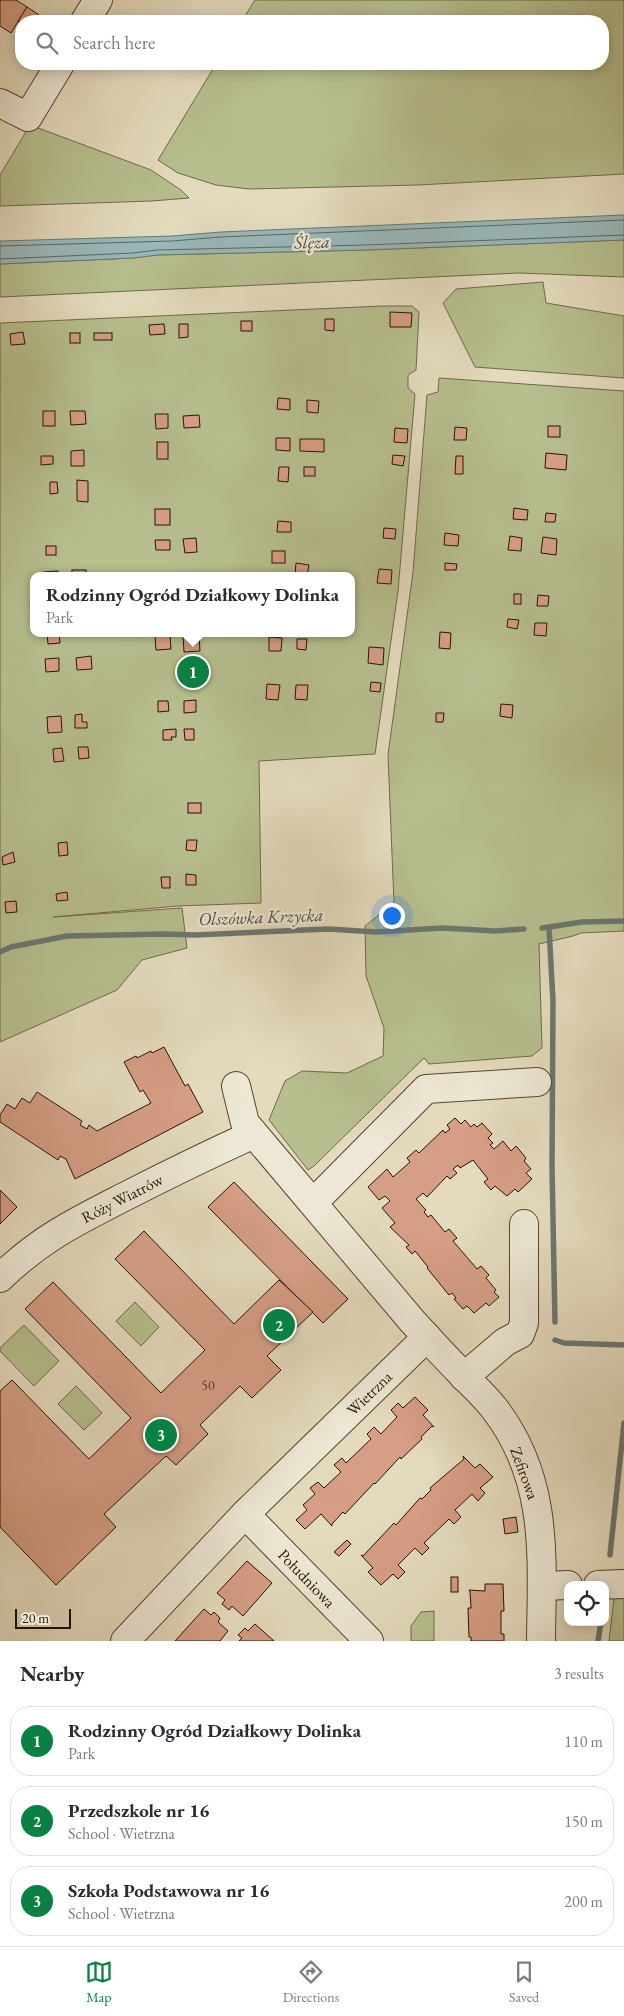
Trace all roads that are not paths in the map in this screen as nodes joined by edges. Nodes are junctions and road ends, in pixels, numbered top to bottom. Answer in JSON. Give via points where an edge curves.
{"nodes":[{"id":1,"x":98,"y":0,"type":"edge"},
{"id":2,"x":89,"y":15,"type":"edge"},
{"id":3,"x":56,"y":70,"type":"edge"},
{"id":4,"x":0,"y":103,"type":"edge"},
{"id":5,"x":537,"y":1082,"type":"dead end"},
{"id":6,"x":236,"y":1086,"type":"dead end"},
{"id":7,"x":254,"y":1134,"type":"junction"},
{"id":8,"x":313,"y":1203,"type":"junction"},
{"id":9,"x":524,"y":1224,"type":"dead end"},
{"id":10,"x":0,"y":1278,"type":"edge"},
{"id":11,"x":427,"y":1337,"type":"junction"},
{"id":12,"x":464,"y":1377,"type":"junction"},
{"id":13,"x":245,"y":1514,"type":"junction"},
{"id":14,"x":624,"y":1584,"type":"edge"},
{"id":15,"x":609,"y":1585,"type":"edge"},
{"id":16,"x":555,"y":1586,"type":"edge"},
{"id":17,"x":125,"y":1641,"type":"edge"},
{"id":18,"x":369,"y":1641,"type":"edge"},
{"id":19,"x":541,"y":1641,"type":"edge"}],
"edges":[{"from":1,"to":2,"type":"street"},
{"from":3,"to":4,"type":"street","via":[[28,117]]},
{"from":5,"to":8,"type":"street","via":[[426,1089]]},
{"from":6,"to":7,"type":"street","via":[[245,1123]]},
{"from":7,"to":8,"type":"street"},
{"from":7,"to":10,"type":"street","name":"Róży Wiatrów","via":[[64,1228],[38,1244]]},
{"from":8,"to":11,"type":"street"},
{"from":9,"to":12,"type":"street","via":[[524,1323],[520,1334],[505,1342]]},
{"from":11,"to":12,"type":"street","name":"Zefirowa"},
{"from":11,"to":13,"type":"street","name":"Wietrzna"},
{"from":12,"to":16,"type":"street","name":"Zefirowa","via":[[493,1406],[522,1457],[532,1485]]},
{"from":13,"to":17,"type":"street","name":"Wietrzna"},
{"from":13,"to":18,"type":"street","name":"Południowa"},
{"from":14,"to":15,"type":"street"},
{"from":16,"to":19,"type":"street","name":"Zefirowa"}]}
